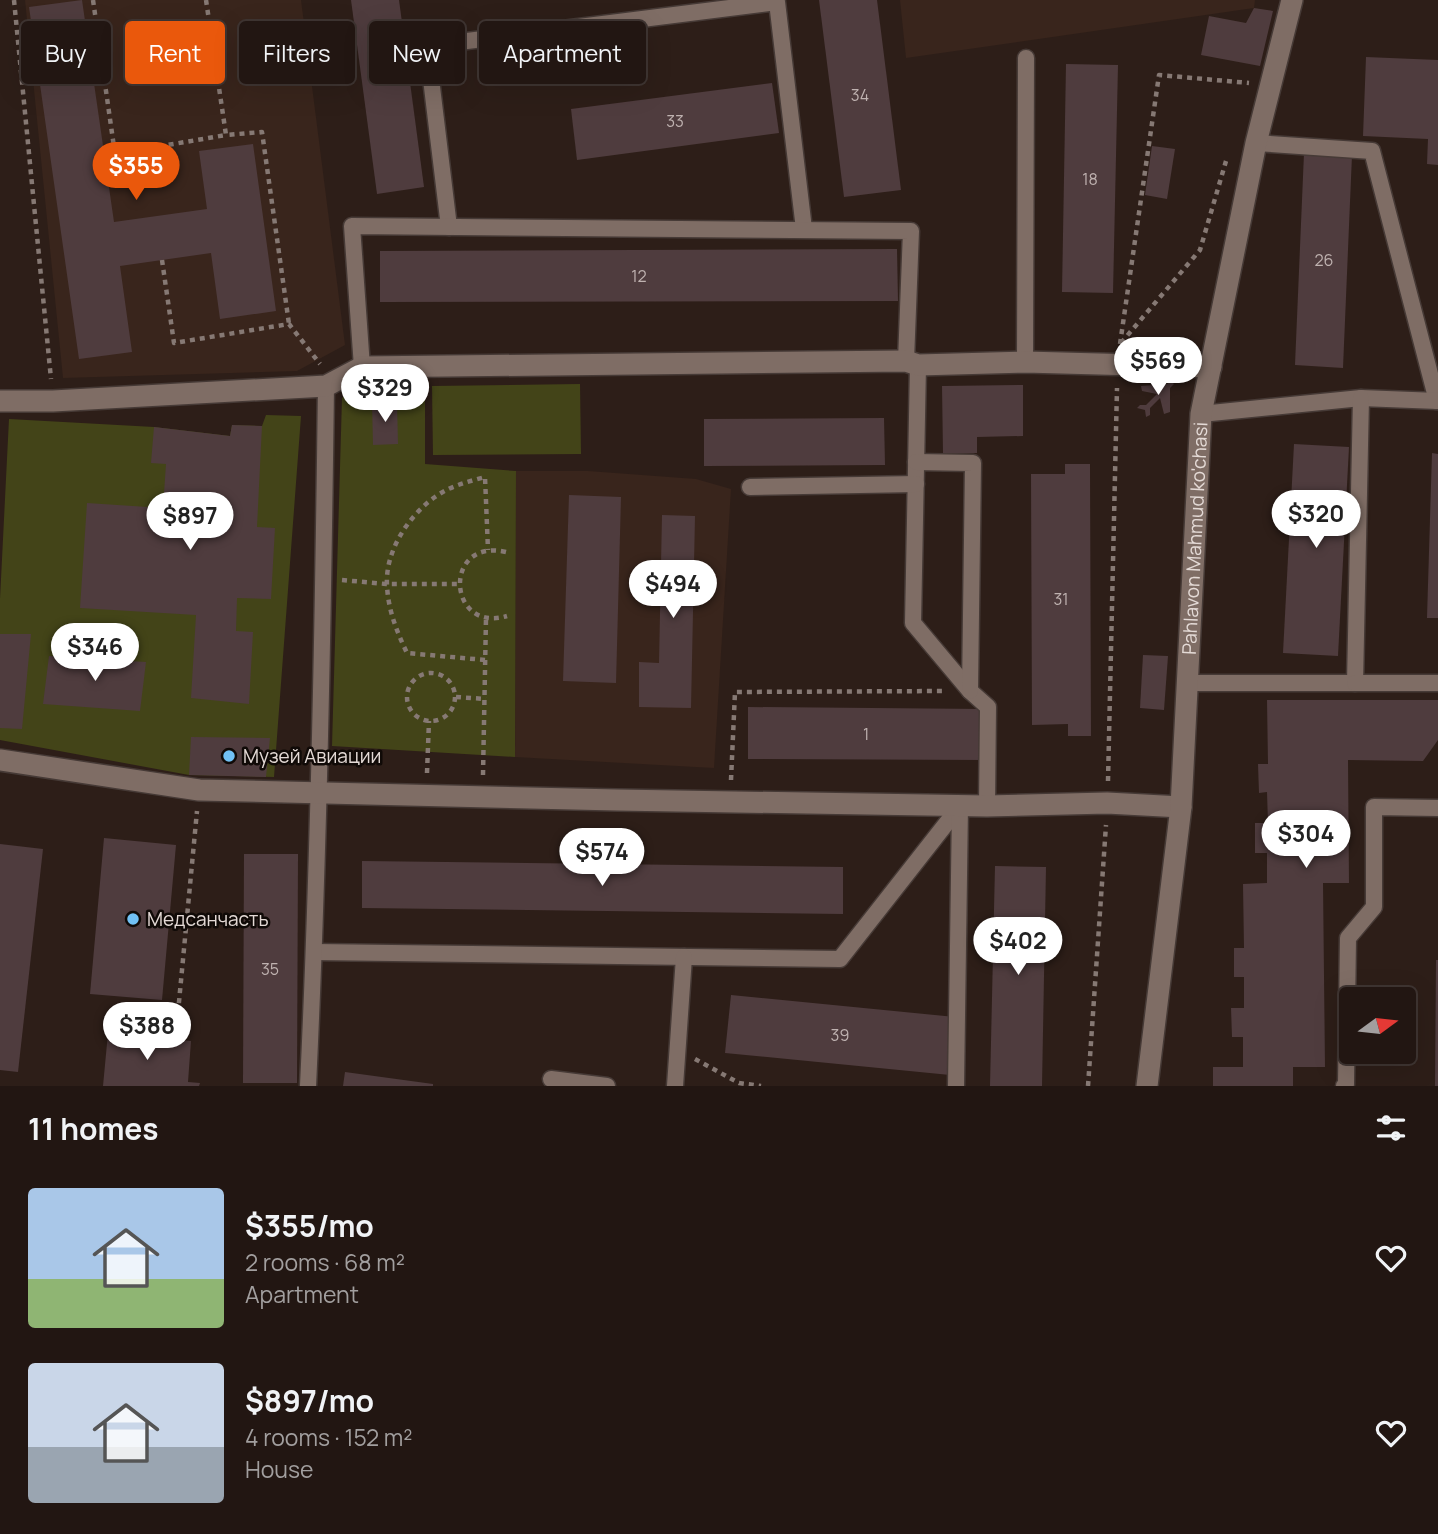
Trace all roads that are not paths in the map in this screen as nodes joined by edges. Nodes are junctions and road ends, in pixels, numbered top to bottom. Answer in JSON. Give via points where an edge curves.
{"nodes":[{"id":1,"x":1292,"y":0,"type":"edge"},
{"id":2,"x":1026,"y":58,"type":"dead end"},
{"id":3,"x":1256,"y":143,"type":"junction"},
{"id":4,"x":449,"y":228,"type":"junction"},
{"id":5,"x":804,"y":229,"type":"junction"},
{"id":6,"x":1025,"y":362,"type":"junction"},
{"id":7,"x":912,"y":363,"type":"junction"},
{"id":8,"x":1211,"y":366,"type":"junction"},
{"id":9,"x":362,"y":367,"type":"junction"},
{"id":10,"x":330,"y":384,"type":"junction"},
{"id":11,"x":1361,"y":398,"type":"junction"},
{"id":12,"x":1438,"y":401,"type":"edge"},
{"id":13,"x":0,"y":402,"type":"edge"},
{"id":14,"x":1201,"y":414,"type":"junction"},
{"id":15,"x":916,"y":462,"type":"junction"},
{"id":16,"x":916,"y":484,"type":"junction"},
{"id":17,"x":750,"y":487,"type":"dead end"},
{"id":18,"x":1189,"y":683,"type":"junction"},
{"id":19,"x":1355,"y":683,"type":"junction"},
{"id":20,"x":1438,"y":683,"type":"edge"},
{"id":21,"x":971,"y":691,"type":"junction"},
{"id":22,"x":0,"y":760,"type":"edge"},
{"id":23,"x":318,"y":794,"type":"junction"},
{"id":24,"x":960,"y":806,"type":"junction"},
{"id":25,"x":987,"y":806,"type":"junction"},
{"id":26,"x":1181,"y":807,"type":"junction"},
{"id":27,"x":1438,"y":808,"type":"edge"},
{"id":28,"x":314,"y":952,"type":"junction"},
{"id":29,"x":684,"y":957,"type":"junction"},
{"id":30,"x":551,"y":1079,"type":"dead end"},
{"id":31,"x":308,"y":1086,"type":"edge"},
{"id":32,"x":607,"y":1086,"type":"edge"},
{"id":33,"x":675,"y":1086,"type":"edge"},
{"id":34,"x":956,"y":1086,"type":"edge"},
{"id":35,"x":1147,"y":1086,"type":"edge"},
{"id":36,"x":1344,"y":1086,"type":"edge"}],
"edges":[{"from":1,"to":3,"type":"street","name":"Pahlavon Mahmud ko'chasi","via":[[1259,84]]},
{"from":2,"to":6,"type":"lane"},
{"from":3,"to":8,"type":"street","name":"Pahlavon Mahmud ko'chasi"},
{"from":3,"to":12,"type":"lane","via":[[1372,150]]},
{"from":4,"to":5,"type":"lane"},
{"from":4,"to":5,"type":"lane","via":[[427,46],[777,2]]},
{"from":4,"to":9,"type":"lane","via":[[352,226]]},
{"from":5,"to":7,"type":"lane","via":[[911,231]]},
{"from":6,"to":7,"type":"street"},
{"from":6,"to":8,"type":"street","via":[[1119,354]]},
{"from":7,"to":9,"type":"street"},
{"from":7,"to":15,"type":"lane"},
{"from":8,"to":14,"type":"street","name":"Pahlavon Mahmud ko'chasi"},
{"from":9,"to":10,"type":"street"},
{"from":10,"to":13,"type":"street"},
{"from":10,"to":23,"type":"lane"},
{"from":11,"to":12,"type":"lane"},
{"from":11,"to":14,"type":"lane"},
{"from":11,"to":19,"type":"lane"},
{"from":14,"to":18,"type":"street","name":"Pahlavon Mahmud ko'chasi"},
{"from":15,"to":16,"type":"lane"},
{"from":15,"to":21,"type":"lane","via":[[973,463]]},
{"from":16,"to":17,"type":"lane"},
{"from":16,"to":21,"type":"lane","via":[[913,623]]},
{"from":18,"to":19,"type":"lane"},
{"from":18,"to":26,"type":"street","name":"Pahlavon Mahmud ko'chasi"},
{"from":19,"to":20,"type":"lane"},
{"from":21,"to":25,"type":"lane","via":[[988,708]]},
{"from":22,"to":23,"type":"street","via":[[199,790]]},
{"from":23,"to":24,"type":"street"},
{"from":23,"to":28,"type":"lane"},
{"from":24,"to":25,"type":"street"},
{"from":24,"to":29,"type":"lane","via":[[841,959]]},
{"from":24,"to":34,"type":"lane"},
{"from":25,"to":26,"type":"street","via":[[1107,803]]},
{"from":26,"to":35,"type":"street","name":"Pahlavon Mahmud ko'chasi"},
{"from":27,"to":36,"type":"lane","via":[[1374,807],[1374,907],[1348,938]]},
{"from":28,"to":29,"type":"lane"},
{"from":28,"to":31,"type":"lane"},
{"from":29,"to":33,"type":"lane"},
{"from":30,"to":32,"type":"lane"}]}
